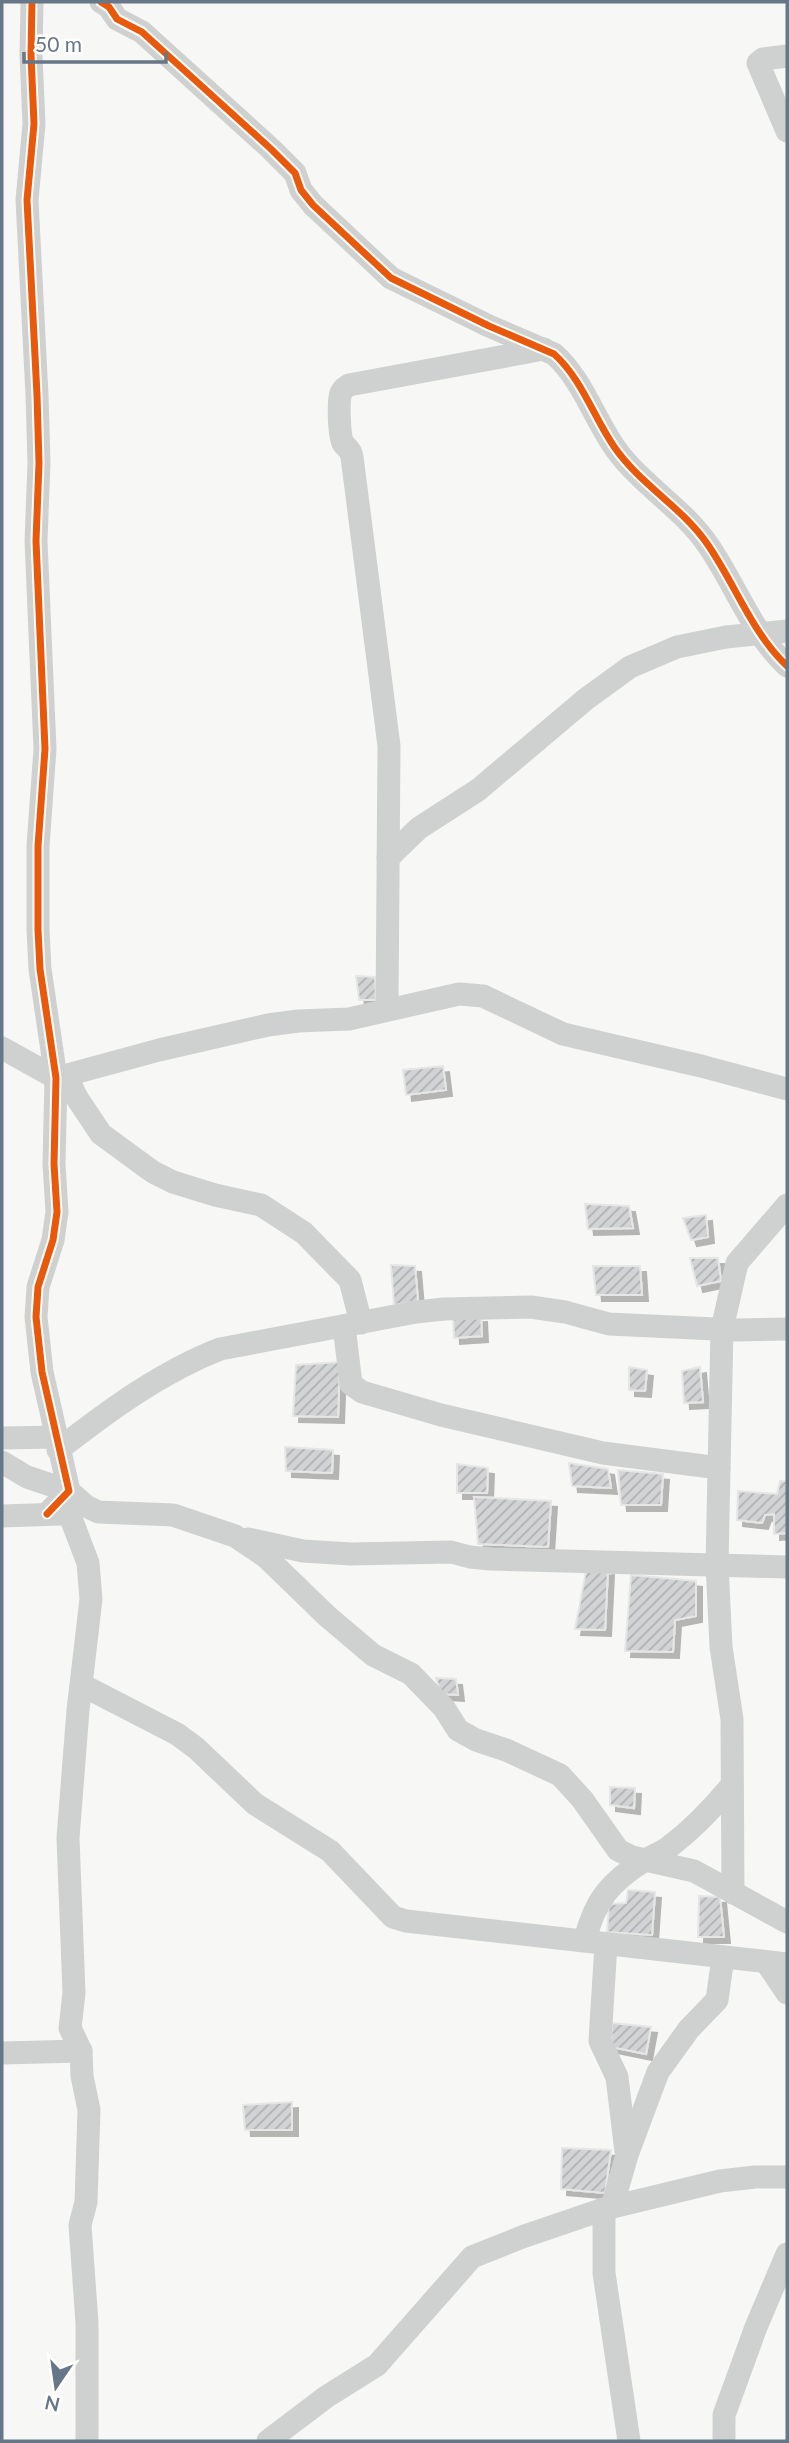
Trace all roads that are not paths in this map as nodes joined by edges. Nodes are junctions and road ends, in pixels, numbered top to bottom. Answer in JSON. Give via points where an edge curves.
{"nodes":[{"id":1,"x":32,"y":2,"type":"edge"},
{"id":2,"x":101,"y":2,"type":"edge"},
{"id":3,"x":787,"y":55,"type":"edge"},
{"id":4,"x":787,"y":131,"type":"edge"},
{"id":5,"x":544,"y":349,"type":"junction"},
{"id":6,"x":787,"y":631,"type":"edge"},
{"id":7,"x":762,"y":633,"type":"junction"},
{"id":8,"x":787,"y":666,"type":"edge"},
{"id":9,"x":388,"y":858,"type":"junction"},
{"id":10,"x":387,"y":1009,"type":"junction"},
{"id":11,"x":2,"y":1048,"type":"edge"},
{"id":12,"x":61,"y":1077,"type":"junction"},
{"id":13,"x":787,"y":1089,"type":"edge"},
{"id":14,"x":787,"y":1205,"type":"edge"},
{"id":15,"x":353,"y":1325,"type":"junction"},
{"id":16,"x":722,"y":1329,"type":"junction"},
{"id":17,"x":787,"y":1329,"type":"edge"},
{"id":18,"x":2,"y":1438,"type":"edge"},
{"id":19,"x":57,"y":1443,"type":"junction"},
{"id":20,"x":2,"y":1462,"type":"edge"},
{"id":21,"x":719,"y":1468,"type":"junction"},
{"id":22,"x":62,"y":1506,"type":"junction"},
{"id":23,"x":2,"y":1516,"type":"edge"},
{"id":24,"x":235,"y":1536,"type":"junction"},
{"id":25,"x":717,"y":1564,"type":"junction"},
{"id":26,"x":787,"y":1567,"type":"edge"},
{"id":27,"x":82,"y":1685,"type":"junction"},
{"id":28,"x":731,"y":1786,"type":"junction"},
{"id":29,"x":646,"y":1860,"type":"junction"},
{"id":30,"x":733,"y":1893,"type":"junction"},
{"id":31,"x":787,"y":1922,"type":"edge"},
{"id":32,"x":595,"y":1942,"type":"junction"},
{"id":33,"x":723,"y":1957,"type":"junction"},
{"id":34,"x":777,"y":1963,"type":"edge"},
{"id":35,"x":787,"y":1993,"type":"edge"},
{"id":36,"x":81,"y":2051,"type":"junction"},
{"id":37,"x":2,"y":2053,"type":"edge"},
{"id":38,"x":627,"y":2155,"type":"junction"},
{"id":39,"x":787,"y":2177,"type":"edge"},
{"id":40,"x":608,"y":2208,"type":"junction"},
{"id":41,"x":787,"y":2254,"type":"edge"},
{"id":42,"x":87,"y":2441,"type":"edge"},
{"id":43,"x":268,"y":2441,"type":"edge"},
{"id":44,"x":629,"y":2441,"type":"edge"},
{"id":45,"x":724,"y":2441,"type":"edge"}],
"edges":[{"from":1,"to":12,"type":"street","via":[[34,124],[27,200],[37,395],[36,541],[45,748],[38,930],[40,969]]},
{"from":2,"to":5,"type":"street","via":[[117,19],[142,32],[271,149],[295,173],[313,205],[391,278]]},
{"from":3,"to":4,"type":"street","via":[[758,63]]},
{"from":5,"to":7,"type":"street","via":[[559,358],[576,381],[628,464],[706,542]]},
{"from":5,"to":9,"type":"street","via":[[349,385],[342,390],[340,435],[352,457],[386,714]]},
{"from":6,"to":7,"type":"street"},
{"from":7,"to":8,"type":"street"},
{"from":7,"to":9,"type":"street","via":[[677,647],[630,667],[478,790],[419,828]]},
{"from":9,"to":10,"type":"street"},
{"from":10,"to":12,"type":"street","via":[[349,1019],[268,1025]]},
{"from":10,"to":13,"type":"street","via":[[459,994],[483,996],[564,1034]]},
{"from":11,"to":12,"type":"street"},
{"from":12,"to":15,"type":"street","via":[[101,1134],[143,1165],[173,1182],[261,1205],[303,1233],[350,1280]]},
{"from":12,"to":19,"type":"street","via":[[54,1164],[57,1212],[38,1287],[36,1317]]},
{"from":14,"to":16,"type":"street","via":[[737,1263]]},
{"from":15,"to":16,"type":"street","via":[[444,1309],[531,1307],[609,1324]]},
{"from":15,"to":19,"type":"street","via":[[219,1349]]},
{"from":15,"to":21,"type":"street","via":[[351,1384],[362,1392],[603,1453]]},
{"from":16,"to":17,"type":"street"},
{"from":16,"to":21,"type":"street"},
{"from":18,"to":19,"type":"street"},
{"from":19,"to":22,"type":"street"},
{"from":20,"to":22,"type":"street"},
{"from":21,"to":25,"type":"street"},
{"from":22,"to":23,"type":"street"},
{"from":22,"to":24,"type":"street","via":[[173,1515]]},
{"from":22,"to":27,"type":"street","via":[[82,1545],[91,1581]]},
{"from":24,"to":25,"type":"street","via":[[303,1551],[351,1554],[451,1552],[491,1559]]},
{"from":24,"to":29,"type":"street","via":[[266,1558],[373,1655],[411,1674],[458,1730],[560,1775],[618,1850]]},
{"from":25,"to":26,"type":"street"},
{"from":25,"to":28,"type":"street","via":[[721,1647],[732,1719]]},
{"from":27,"to":32,"type":"street","via":[[196,1748],[255,1804],[330,1851],[393,1917]]},
{"from":27,"to":36,"type":"street","via":[[68,1838],[74,1993],[69,2022]]},
{"from":28,"to":29,"type":"street","via":[[693,1828]]},
{"from":28,"to":30,"type":"street"},
{"from":29,"to":30,"type":"street","via":[[694,1871]]},
{"from":29,"to":32,"type":"street","via":[[604,1893],[591,1915]]},
{"from":30,"to":31,"type":"street"},
{"from":32,"to":33,"type":"street"},
{"from":32,"to":38,"type":"street","via":[[600,2041],[617,2077]]},
{"from":33,"to":34,"type":"street"},
{"from":33,"to":38,"type":"street","via":[[717,2000],[658,2072]]},
{"from":34,"to":35,"type":"street"},
{"from":36,"to":37,"type":"street"},
{"from":36,"to":42,"type":"street","via":[[89,2110],[86,2202],[80,2234],[87,2323]]},
{"from":38,"to":40,"type":"street"},
{"from":39,"to":40,"type":"street","via":[[720,2181]]},
{"from":40,"to":43,"type":"street","via":[[472,2257],[377,2365]]},
{"from":40,"to":44,"type":"street","via":[[604,2273]]},
{"from":41,"to":45,"type":"street","via":[[724,2415]]}]}
